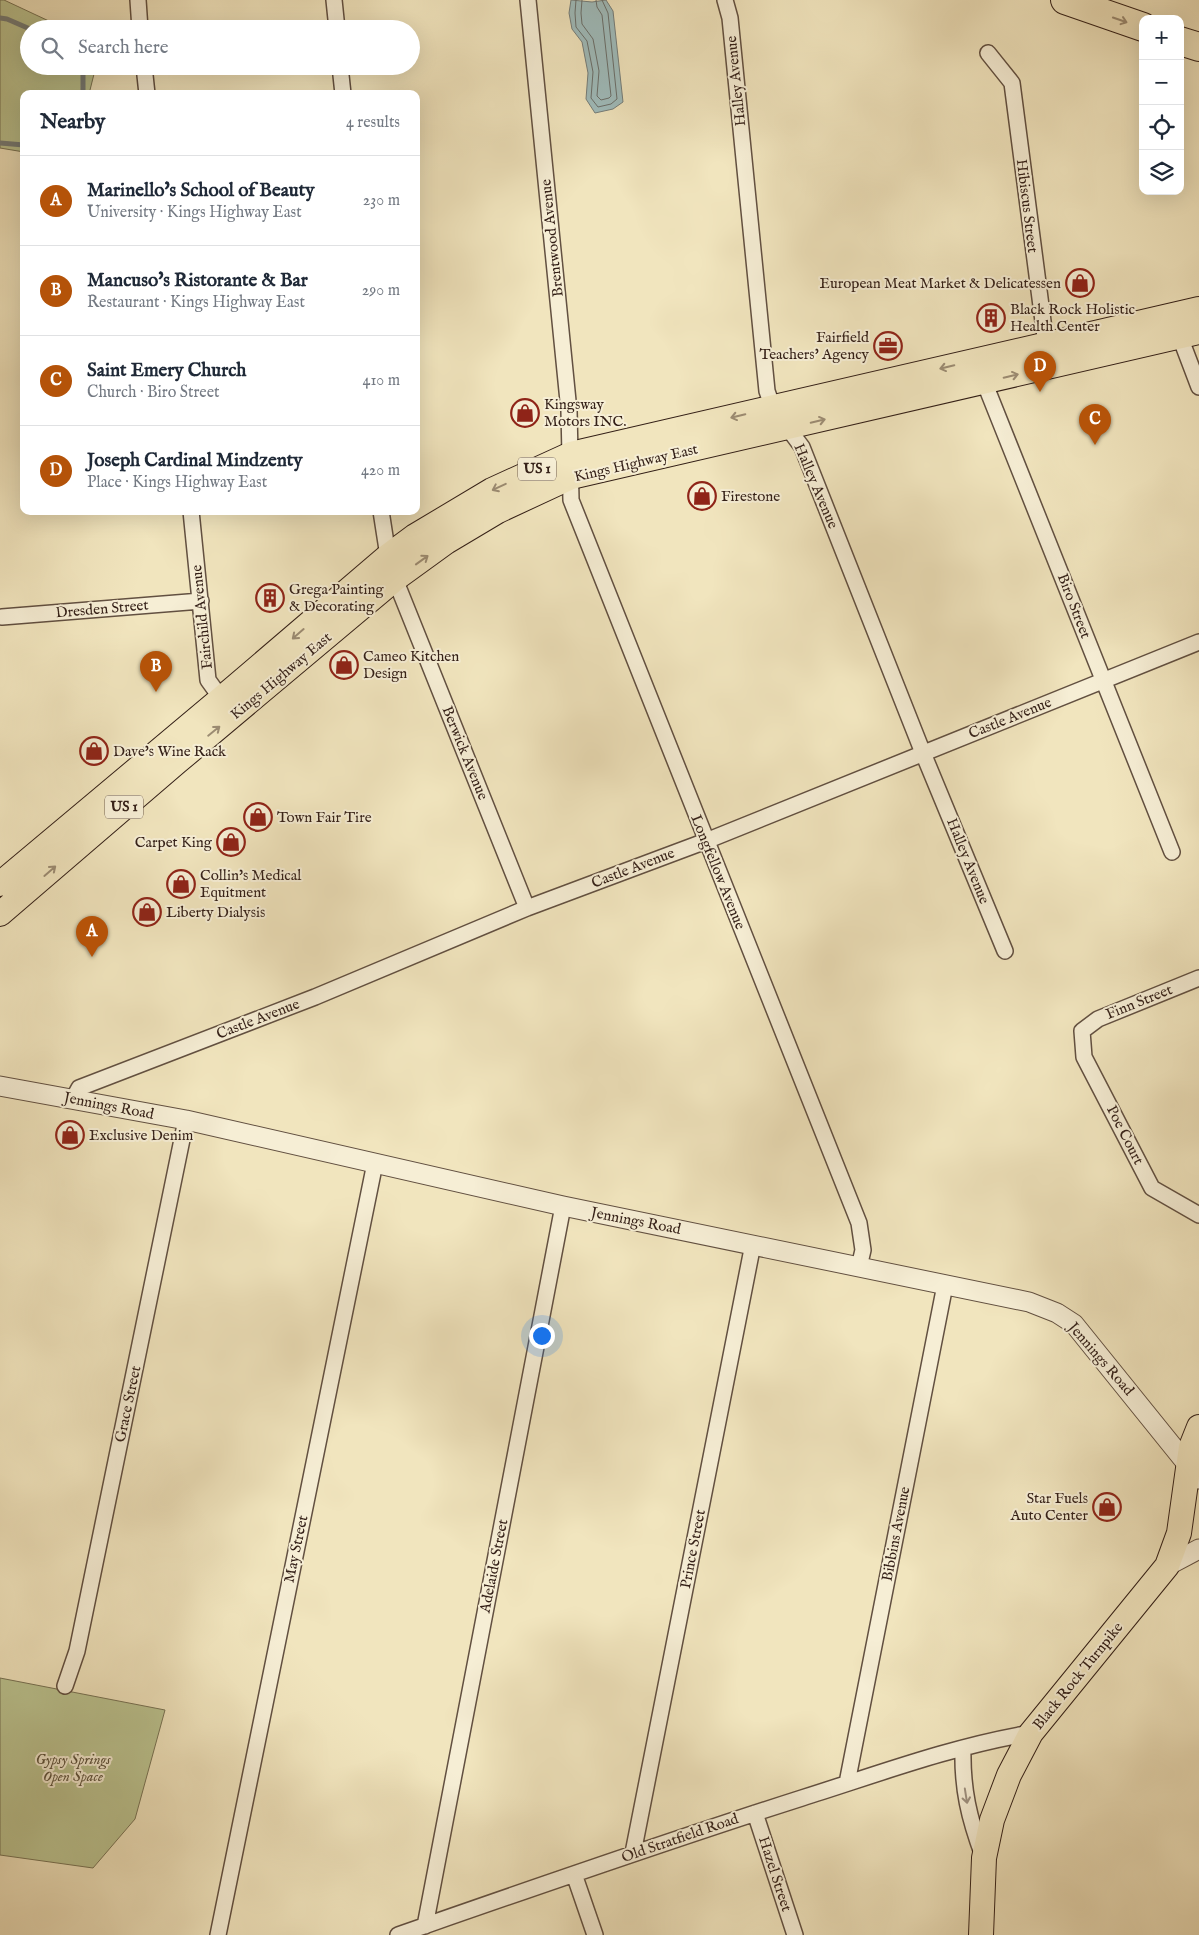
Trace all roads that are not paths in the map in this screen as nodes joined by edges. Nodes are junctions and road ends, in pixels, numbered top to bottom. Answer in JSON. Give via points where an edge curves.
{"nodes":[{"id":1,"x":138,"y":0,"type":"edge"},
{"id":2,"x":334,"y":0,"type":"edge"},
{"id":3,"x":528,"y":0,"type":"edge"},
{"id":4,"x":726,"y":0,"type":"edge"},
{"id":5,"x":1065,"y":0,"type":"edge"},
{"id":6,"x":139,"y":20,"type":"edge"},
{"id":7,"x":336,"y":20,"type":"edge"},
{"id":8,"x":1139,"y":27,"type":"edge"},
{"id":9,"x":1184,"y":42,"type":"edge"},
{"id":10,"x":1199,"y":47,"type":"edge"},
{"id":11,"x":988,"y":54,"type":"dead end"},
{"id":12,"x":145,"y":75,"type":"edge"},
{"id":13,"x":341,"y":75,"type":"edge"},
{"id":14,"x":147,"y":90,"type":"edge"},
{"id":15,"x":343,"y":90,"type":"edge"},
{"id":16,"x":1199,"y":309,"type":"edge"},
{"id":17,"x":1184,"y":328,"type":"edge"},
{"id":18,"x":1048,"y":356,"type":"junction"},
{"id":19,"x":980,"y":371,"type":"junction"},
{"id":20,"x":1199,"y":387,"type":"edge"},
{"id":21,"x":773,"y":408,"type":"junction"},
{"id":22,"x":789,"y":428,"type":"junction"},
{"id":23,"x":571,"y":466,"type":"junction"},
{"id":24,"x":191,"y":515,"type":"edge"},
{"id":25,"x":382,"y":515,"type":"edge"},
{"id":26,"x":388,"y":556,"type":"junction"},
{"id":27,"x":395,"y":579,"type":"junction"},
{"id":28,"x":201,"y":601,"type":"junction"},
{"id":29,"x":2,"y":617,"type":"dead end"},
{"id":30,"x":1199,"y":642,"type":"edge"},
{"id":31,"x":1103,"y":681,"type":"junction"},
{"id":32,"x":228,"y":706,"type":"junction"},
{"id":33,"x":923,"y":753,"type":"junction"},
{"id":34,"x":706,"y":841,"type":"junction"},
{"id":35,"x":1172,"y":852,"type":"dead end"},
{"id":36,"x":8,"y":880,"type":"edge"},
{"id":37,"x":527,"y":908,"type":"junction"},
{"id":38,"x":0,"y":914,"type":"edge"},
{"id":39,"x":1005,"y":951,"type":"dead end"},
{"id":40,"x":1199,"y":978,"type":"edge"},
{"id":41,"x":1082,"y":1031,"type":"joint"},
{"id":42,"x":0,"y":1086,"type":"edge"},
{"id":43,"x":74,"y":1099,"type":"junction"},
{"id":44,"x":186,"y":1120,"type":"junction"},
{"id":45,"x":375,"y":1162,"type":"junction"},
{"id":46,"x":563,"y":1206,"type":"junction"},
{"id":47,"x":1199,"y":1215,"type":"edge"},
{"id":48,"x":753,"y":1244,"type":"junction"},
{"id":49,"x":858,"y":1267,"type":"junction"},
{"id":50,"x":945,"y":1285,"type":"junction"},
{"id":51,"x":1199,"y":1427,"type":"edge"},
{"id":52,"x":1194,"y":1473,"type":"edge"},
{"id":53,"x":1199,"y":1549,"type":"edge"},
{"id":54,"x":1167,"y":1566,"type":"junction"},
{"id":55,"x":65,"y":1686,"type":"dead end"},
{"id":56,"x":1031,"y":1733,"type":"junction"},
{"id":57,"x":963,"y":1748,"type":"junction"},
{"id":58,"x":847,"y":1784,"type":"junction"},
{"id":59,"x":755,"y":1813,"type":"junction"},
{"id":60,"x":633,"y":1853,"type":"junction"},
{"id":61,"x":984,"y":1858,"type":"junction"},
{"id":62,"x":574,"y":1874,"type":"junction"},
{"id":63,"x":425,"y":1926,"type":"junction"},
{"id":64,"x":218,"y":1935,"type":"edge"},
{"id":65,"x":398,"y":1935,"type":"edge"},
{"id":66,"x":595,"y":1935,"type":"edge"},
{"id":67,"x":795,"y":1935,"type":"edge"},
{"id":68,"x":981,"y":1935,"type":"edge"}],
"edges":[{"from":1,"to":6,"type":"street"},
{"from":2,"to":7,"type":"street"},
{"from":3,"to":23,"type":"street","name":"Brentwood Avenue","via":[[569,411]]},
{"from":4,"to":21,"type":"street","name":"Halley Avenue","via":[[767,391]]},
{"from":5,"to":8,"type":"highway","one_way":true},
{"from":9,"to":10,"type":"highway"},
{"from":11,"to":18,"type":"street","name":"Hibiscus Street","via":[[1012,83]]},
{"from":12,"to":14,"type":"street"},
{"from":13,"to":15,"type":"street"},
{"from":16,"to":17,"type":"main road","name":"Kings Highway East","number":"US 1"},
{"from":17,"to":18,"type":"main road","name":"Kings Highway East","number":"US 1"},
{"from":17,"to":20,"type":"street"},
{"from":18,"to":19,"type":"main road","name":"Kings Highway East","number":"US 1"},
{"from":19,"to":21,"type":"main road","name":"Kings Highway East","number":"US 1","one_way":true},
{"from":22,"to":19,"type":"main road","name":"Kings Highway East","number":"US 1","one_way":true},
{"from":19,"to":31,"type":"street","name":"Biro Street"},
{"from":21,"to":22,"type":"street","name":"Halley Avenue"},
{"from":21,"to":23,"type":"main road","name":"Kings Highway East","number":"US 1","one_way":true},
{"from":22,"to":23,"type":"main road","name":"Kings Highway East","number":"US 1"},
{"from":22,"to":33,"type":"street","name":"Halley Avenue","via":[[802,447]]},
{"from":23,"to":26,"type":"main road","name":"Kings Highway East","number":"US 1","one_way":true,"via":[[492,490]]},
{"from":27,"to":23,"type":"main road","name":"Kings Highway East","number":"US 1","one_way":true,"via":[[446,542]]},
{"from":23,"to":34,"type":"street","name":"Longfellow Avenue","via":[[571,500]]},
{"from":24,"to":28,"type":"street","name":"Fairchild Avenue"},
{"from":25,"to":26,"type":"street","name":"Berwick Avenue"},
{"from":26,"to":27,"type":"street","name":"Berwick Avenue"},
{"from":26,"to":32,"type":"main road","name":"Kings Highway East","number":"US 1","one_way":true},
{"from":27,"to":32,"type":"main road","name":"Kings Highway East","number":"US 1"},
{"from":27,"to":37,"type":"street","name":"Berwick Avenue"},
{"from":28,"to":29,"type":"street","name":"Dresden Street"},
{"from":28,"to":32,"type":"street","name":"Fairchild Avenue","via":[[208,680]]},
{"from":30,"to":31,"type":"street","name":"Castle Avenue"},
{"from":31,"to":33,"type":"street","name":"Castle Avenue"},
{"from":31,"to":35,"type":"street","name":"Biro Street"},
{"from":32,"to":36,"type":"main road","name":"Kings Highway East","number":"US 1"},
{"from":33,"to":34,"type":"street","name":"Castle Avenue"},
{"from":33,"to":39,"type":"street","name":"Halley Avenue"},
{"from":34,"to":37,"type":"street","name":"Castle Avenue"},
{"from":34,"to":49,"type":"street","name":"Longfellow Avenue","via":[[859,1223],[863,1250]]},
{"from":36,"to":38,"type":"main road","name":"Kings Highway East","number":"US 1"},
{"from":37,"to":43,"type":"street","name":"Castle Avenue","via":[[315,997],[78,1088]]},
{"from":40,"to":41,"type":"street","name":"Finn Street","via":[[1098,1019]]},
{"from":41,"to":47,"type":"street","name":"Poe Court","via":[[1084,1057],[1152,1188]]},
{"from":42,"to":43,"type":"street","name":"Jennings Road"},
{"from":43,"to":44,"type":"street","name":"Jennings Road"},
{"from":44,"to":45,"type":"street","name":"Jennings Road"},
{"from":44,"to":55,"type":"street","name":"Grace Street","via":[[77,1651]]},
{"from":45,"to":46,"type":"street","name":"Jennings Road"},
{"from":45,"to":64,"type":"street","name":"May Street"},
{"from":46,"to":48,"type":"street","name":"Jennings Road"},
{"from":46,"to":63,"type":"street","name":"Adelaide Street"},
{"from":48,"to":49,"type":"street","name":"Jennings Road"},
{"from":48,"to":60,"type":"street","name":"Prince Street"},
{"from":49,"to":50,"type":"street","name":"Jennings Road"},
{"from":50,"to":52,"type":"street","name":"Jennings Road","via":[[1029,1302],[1057,1312],[1074,1324]]},
{"from":50,"to":58,"type":"street","name":"Bibbins Avenue"},
{"from":51,"to":52,"type":"main road","name":"Black Rock Turnpike","via":[[1191,1447]]},
{"from":52,"to":54,"type":"main road","name":"Black Rock Turnpike"},
{"from":53,"to":54,"type":"street"},
{"from":54,"to":56,"type":"main road","name":"Black Rock Turnpike"},
{"from":56,"to":57,"type":"street","name":"Old Stratfield Road"},
{"from":56,"to":61,"type":"main road","name":"Black Rock Turnpike","via":[[1009,1775],[992,1820]]},
{"from":57,"to":58,"type":"street","name":"Old Stratfield Road"},
{"from":57,"to":61,"type":"street","one_way":true,"via":[[970,1820]]},
{"from":58,"to":59,"type":"street","name":"Old Stratfield Road"},
{"from":59,"to":60,"type":"street","name":"Old Stratfield Road"},
{"from":59,"to":67,"type":"street","name":"Hazel Street"},
{"from":60,"to":62,"type":"street","name":"Old Stratfield Road"},
{"from":61,"to":68,"type":"main road","name":"Black Rock Turnpike"},
{"from":62,"to":63,"type":"street","name":"Old Stratfield Road"},
{"from":62,"to":66,"type":"street"},
{"from":63,"to":65,"type":"street","name":"Old Stratfield Road"}]}
